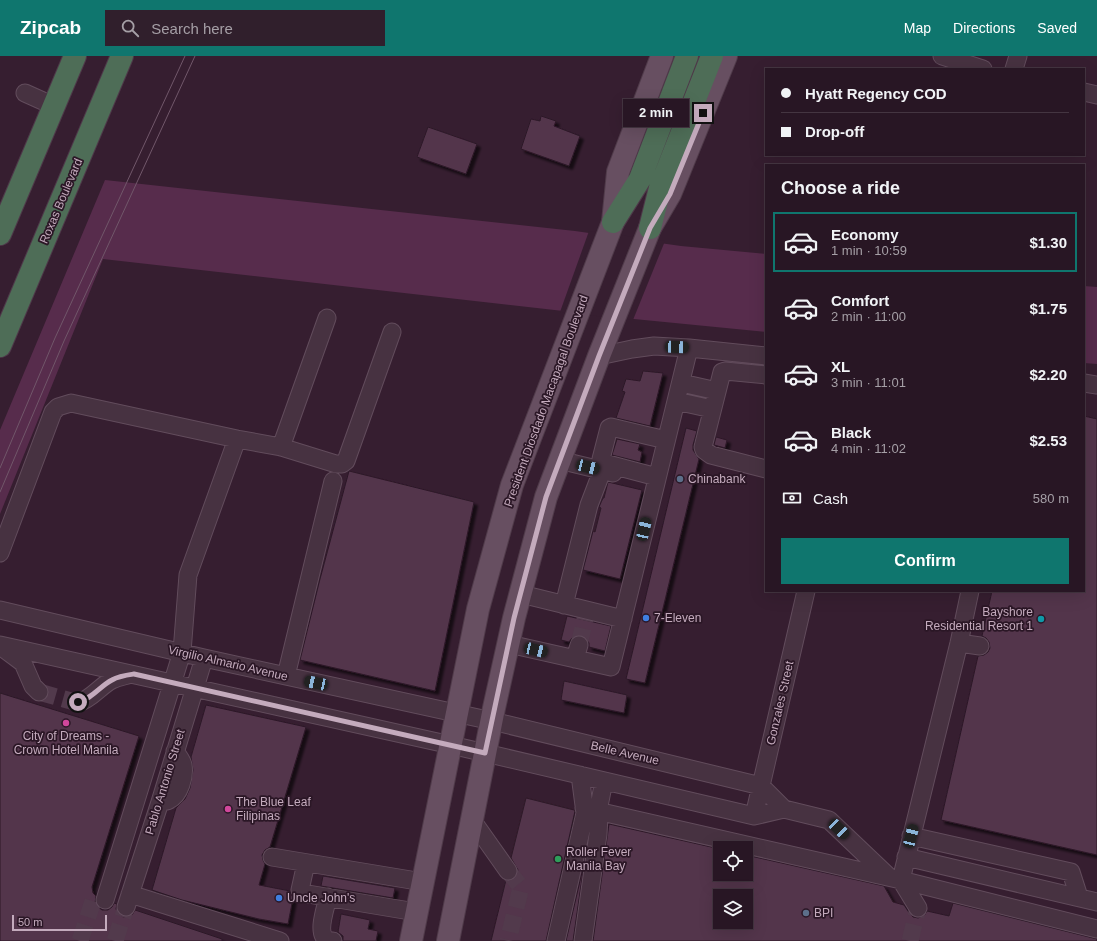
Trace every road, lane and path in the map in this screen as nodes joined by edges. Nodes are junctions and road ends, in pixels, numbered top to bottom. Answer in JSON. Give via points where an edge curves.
{"nodes":[{"id":1,"x":75,"y":56,"type":"edge"},
{"id":2,"x":122,"y":56,"type":"edge"},
{"id":3,"x":662,"y":56,"type":"edge"},
{"id":4,"x":688,"y":56,"type":"edge"},
{"id":5,"x":712,"y":56,"type":"edge"},
{"id":6,"x":726,"y":56,"type":"edge"},
{"id":7,"x":942,"y":56,"type":"edge"},
{"id":8,"x":1018,"y":56,"type":"edge"},
{"id":9,"x":980,"y":68,"type":"edge"},
{"id":10,"x":1014,"y":68,"type":"edge"},
{"id":11,"x":25,"y":92,"type":"dead end"},
{"id":12,"x":1085,"y":92,"type":"edge"},
{"id":13,"x":1097,"y":95,"type":"edge"},
{"id":14,"x":54,"y":106,"type":"junction"},
{"id":15,"x":612,"y":226,"type":"junction"},
{"id":16,"x":649,"y":230,"type":"junction"},
{"id":17,"x":0,"y":234,"type":"edge"},
{"id":18,"x":327,"y":318,"type":"dead end"},
{"id":19,"x":392,"y":332,"type":"dead end"},
{"id":20,"x":0,"y":346,"type":"edge"},
{"id":21,"x":689,"y":348,"type":"junction"},
{"id":22,"x":599,"y":356,"type":"junction"},
{"id":23,"x":765,"y":356,"type":"edge"},
{"id":24,"x":765,"y":375,"type":"edge"},
{"id":25,"x":1085,"y":383,"type":"edge"},
{"id":26,"x":686,"y":384,"type":"dead end"},
{"id":27,"x":1097,"y":385,"type":"edge"},
{"id":28,"x":717,"y":391,"type":"junction"},
{"id":29,"x":675,"y":404,"type":"junction"},
{"id":30,"x":711,"y":413,"type":"junction"},
{"id":31,"x":237,"y":439,"type":"junction"},
{"id":32,"x":666,"y":440,"type":"junction"},
{"id":33,"x":281,"y":446,"type":"junction"},
{"id":34,"x":559,"y":460,"type":"junction"},
{"id":35,"x":765,"y":469,"type":"edge"},
{"id":36,"x":602,"y":471,"type":"junction"},
{"id":37,"x":333,"y":481,"type":"dead end"},
{"id":38,"x":656,"y":481,"type":"junction"},
{"id":39,"x":0,"y":552,"type":"edge"},
{"id":40,"x":806,"y":592,"type":"edge"},
{"id":41,"x":970,"y":592,"type":"edge"},
{"id":42,"x":521,"y":594,"type":"junction"},
{"id":43,"x":564,"y":605,"type":"junction"},
{"id":44,"x":0,"y":610,"type":"edge"},
{"id":45,"x":623,"y":619,"type":"junction"},
{"id":46,"x":959,"y":643,"type":"junction"},
{"id":47,"x":509,"y":644,"type":"junction"},
{"id":48,"x":0,"y":646,"type":"edge"},
{"id":49,"x":980,"y":646,"type":"dead end"},
{"id":50,"x":182,"y":652,"type":"junction"},
{"id":51,"x":204,"y":658,"type":"junction"},
{"id":52,"x":134,"y":674,"type":"junction"},
{"id":53,"x":286,"y":676,"type":"junction"},
{"id":54,"x":173,"y":682,"type":"junction"},
{"id":55,"x":194,"y":687,"type":"junction"},
{"id":56,"x":39,"y":692,"type":"tunnel mouth"},
{"id":57,"x":78,"y":702,"type":"tunnel mouth"},
{"id":58,"x":457,"y":714,"type":"junction"},
{"id":59,"x":492,"y":722,"type":"junction"},
{"id":60,"x":451,"y":745,"type":"junction"},
{"id":61,"x":485,"y":753,"type":"junction"},
{"id":62,"x":580,"y":775,"type":"junction"},
{"id":63,"x":604,"y":781,"type":"junction"},
{"id":64,"x":760,"y":786,"type":"junction"},
{"id":65,"x":685,"y":800,"type":"junction"},
{"id":66,"x":784,"y":809,"type":"junction"},
{"id":67,"x":591,"y":810,"type":"junction"},
{"id":68,"x":754,"y":816,"type":"junction"},
{"id":69,"x":472,"y":820,"type":"junction"},
{"id":70,"x":683,"y":832,"type":"junction"},
{"id":71,"x":911,"y":836,"type":"junction"},
{"id":72,"x":272,"y":857,"type":"dead end"},
{"id":73,"x":906,"y":858,"type":"junction"},
{"id":74,"x":306,"y":863,"type":"junction"},
{"id":75,"x":508,"y":871,"type":"tunnel mouth"},
{"id":76,"x":895,"y":878,"type":"junction"},
{"id":77,"x":423,"y":882,"type":"junction"},
{"id":78,"x":102,"y":895,"type":"tunnel mouth"},
{"id":79,"x":328,"y":897,"type":"junction"},
{"id":80,"x":1080,"y":897,"type":"junction"},
{"id":81,"x":1097,"y":902,"type":"edge"},
{"id":82,"x":918,"y":908,"type":"dead end"},
{"id":83,"x":416,"y":912,"type":"junction"},
{"id":84,"x":1097,"y":929,"type":"edge"},
{"id":85,"x":280,"y":941,"type":"edge"},
{"id":86,"x":333,"y":941,"type":"edge"},
{"id":87,"x":411,"y":941,"type":"edge"},
{"id":88,"x":448,"y":941,"type":"edge"},
{"id":89,"x":556,"y":941,"type":"edge"},
{"id":90,"x":582,"y":941,"type":"edge"}],
"edges":[{"from":1,"to":14,"type":"highway"},
{"from":2,"to":20,"type":"highway","name":"Roxas Boulevard"},
{"from":3,"to":15,"type":"main road","name":"President Diosdado Macapagal Boulevard","via":[[618,172]]},
{"from":4,"to":15,"type":"highway","via":[[640,179]]},
{"from":5,"to":16,"type":"highway","via":[[660,188]]},
{"from":6,"to":16,"type":"main road","via":[[670,194]]},
{"from":7,"to":9,"type":"street"},
{"from":8,"to":10,"type":"street"},
{"from":11,"to":14,"type":"street"},
{"from":12,"to":13,"type":"street"},
{"from":14,"to":17,"type":"highway"},
{"from":15,"to":58,"type":"main road","name":"President Diosdado Macapagal Boulevard","via":[[512,485],[478,609]]},
{"from":16,"to":22,"type":"main road"},
{"from":18,"to":33,"type":"street"},
{"from":19,"to":33,"type":"street","via":[[346,461],[336,464]]},
{"from":21,"to":22,"type":"street","via":[[654,346]]},
{"from":21,"to":23,"type":"street"},
{"from":21,"to":29,"type":"street"},
{"from":22,"to":34,"type":"main road"},
{"from":24,"to":28,"type":"street","via":[[722,372]]},
{"from":25,"to":27,"type":"street"},
{"from":26,"to":28,"type":"street"},
{"from":28,"to":30,"type":"street"},
{"from":29,"to":30,"type":"street"},
{"from":29,"to":32,"type":"street"},
{"from":30,"to":35,"type":"street","via":[[703,447],[706,453]]},
{"from":31,"to":33,"type":"street"},
{"from":31,"to":39,"type":"street","via":[[71,403],[58,407],[53,412]]},
{"from":31,"to":50,"type":"street","name":"Pablo Antonio Street","via":[[188,575]]},
{"from":32,"to":38,"type":"street"},
{"from":32,"to":38,"type":"street","via":[[611,427],[601,459],[604,463]]},
{"from":34,"to":36,"type":"street"},
{"from":34,"to":42,"type":"main road","via":[[546,497]]},
{"from":36,"to":38,"type":"street"},
{"from":36,"to":43,"type":"street","via":[[588,505]]},
{"from":37,"to":53,"type":"street"},
{"from":38,"to":45,"type":"street"},
{"from":40,"to":64,"type":"street","name":"Gonzales Street"},
{"from":41,"to":46,"type":"street"},
{"from":42,"to":43,"type":"street"},
{"from":42,"to":47,"type":"main road"},
{"from":43,"to":45,"type":"street","via":[[586,615]]},
{"from":44,"to":50,"type":"street","name":"Virgilio Almario Avenue"},
{"from":45,"to":47,"type":"street","via":[[611,668],[577,652]]},
{"from":46,"to":49,"type":"street"},
{"from":46,"to":71,"type":"street"},
{"from":47,"to":59,"type":"main road"},
{"from":48,"to":52,"type":"street"},
{"from":48,"to":56,"type":"street","via":[[23,663],[33,686]]},
{"from":50,"to":51,"type":"street","name":"Virgilio Almario Avenue"},
{"from":50,"to":54,"type":"street","name":"Pablo Antonio Street"},
{"from":51,"to":53,"type":"street","name":"Virgilio Almario Avenue"},
{"from":51,"to":55,"type":"street","name":"Pablo Antonio Street"},
{"from":52,"to":54,"type":"street"},
{"from":52,"to":57,"type":"street","via":[[112,680],[92,696]]},
{"from":53,"to":58,"type":"street","name":"Virgilio Almario Avenue"},
{"from":54,"to":55,"type":"street"},
{"from":54,"to":78,"type":"street","name":"Pablo Antonio Street"},
{"from":55,"to":60,"type":"street"},
{"from":55,"to":85,"type":"street","name":"Pablo Antonio Street","via":[[128,901]]},
{"from":58,"to":59,"type":"street","name":"Belle Avenue"},
{"from":58,"to":60,"type":"main road","name":"President Diosdado Macapagal Boulevard"},
{"from":59,"to":61,"type":"main road"},
{"from":59,"to":64,"type":"street","name":"Belle Avenue"},
{"from":60,"to":61,"type":"street"},
{"from":60,"to":77,"type":"main road","name":"President Diosdado Macapagal Boulevard"},
{"from":61,"to":62,"type":"street"},
{"from":61,"to":69,"type":"main road"},
{"from":62,"to":63,"type":"street"},
{"from":62,"to":67,"type":"street"},
{"from":63,"to":65,"type":"street"},
{"from":63,"to":67,"type":"street"},
{"from":64,"to":66,"type":"street"},
{"from":64,"to":68,"type":"street","name":"Gonzales Street"},
{"from":65,"to":68,"type":"street"},
{"from":65,"to":70,"type":"street"},
{"from":66,"to":68,"type":"street"},
{"from":66,"to":76,"type":"street","via":[[829,820]]},
{"from":67,"to":70,"type":"street"},
{"from":67,"to":89,"type":"street","via":[[585,813]]},
{"from":67,"to":90,"type":"street","via":[[599,816],[598,834]]},
{"from":69,"to":75,"type":"street"},
{"from":69,"to":88,"type":"main road"},
{"from":70,"to":76,"type":"street"},
{"from":71,"to":73,"type":"street"},
{"from":71,"to":80,"type":"street","via":[[1071,872]]},
{"from":72,"to":74,"type":"street"},
{"from":73,"to":76,"type":"street"},
{"from":73,"to":80,"type":"street"},
{"from":74,"to":77,"type":"street"},
{"from":74,"to":79,"type":"street","via":[[300,891]]},
{"from":76,"to":82,"type":"street"},
{"from":76,"to":84,"type":"street"},
{"from":77,"to":83,"type":"main road","name":"President Diosdado Macapagal Boulevard"},
{"from":79,"to":83,"type":"street"},
{"from":79,"to":86,"type":"street","via":[[321,927],[322,935]]},
{"from":80,"to":81,"type":"street"},
{"from":83,"to":87,"type":"main road","name":"President Diosdado Macapagal Boulevard"}]}
